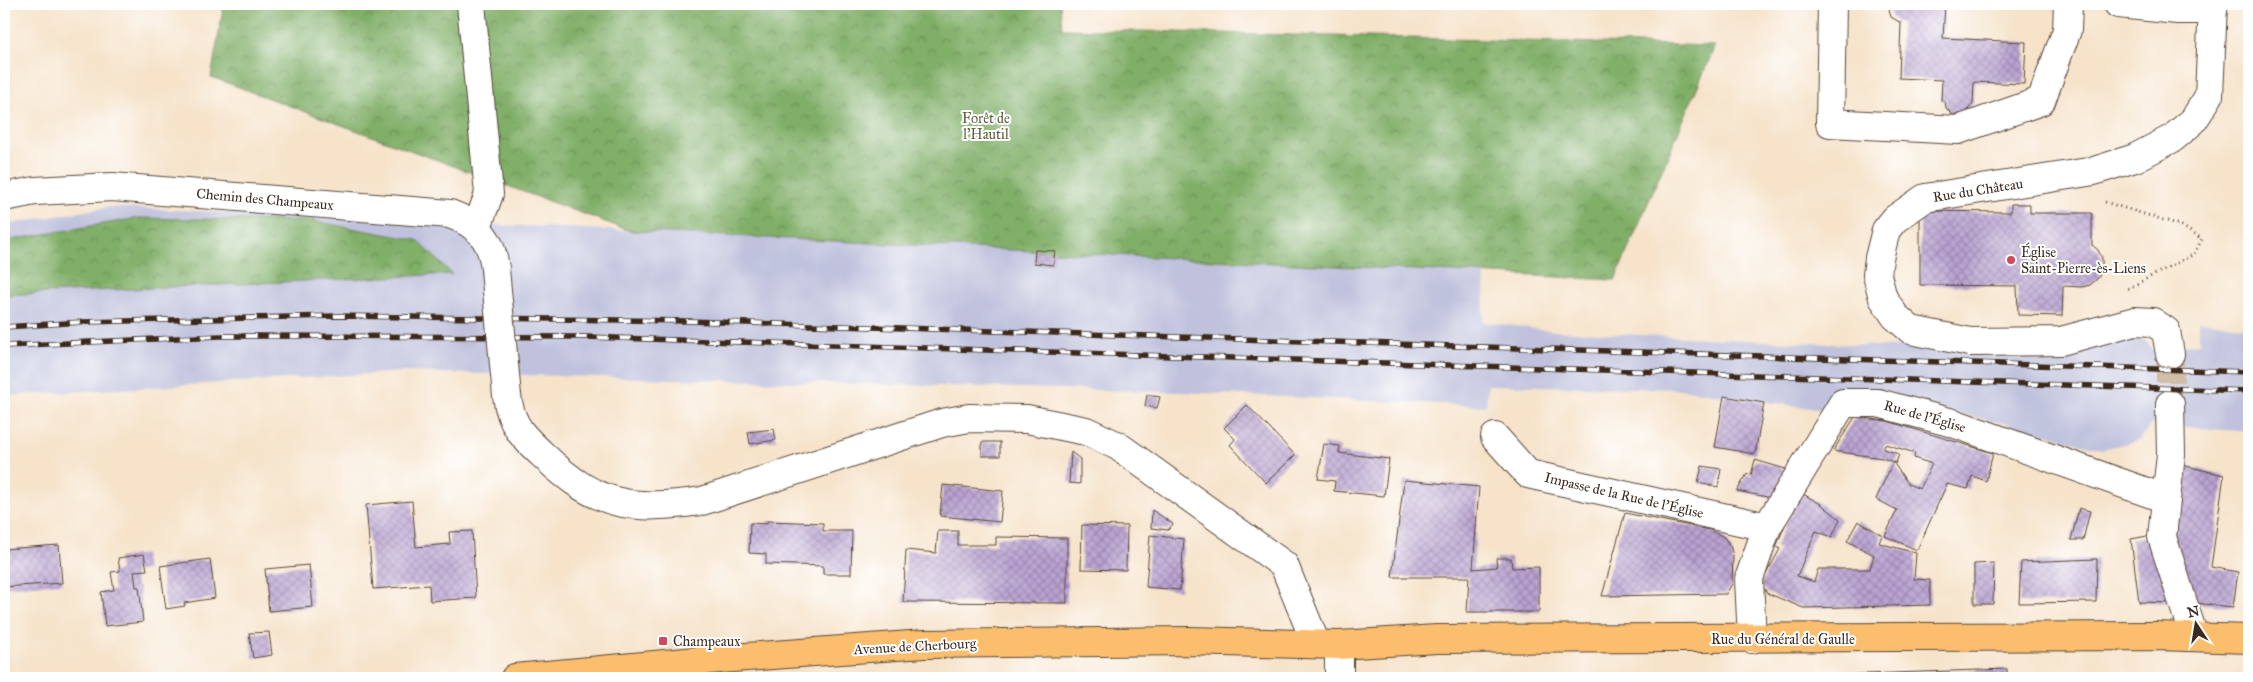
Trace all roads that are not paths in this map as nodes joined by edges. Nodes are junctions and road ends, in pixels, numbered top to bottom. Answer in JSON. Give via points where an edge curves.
{"nodes":[{"id":1,"x":472,"y":4,"type":"edge"},
{"id":2,"x":1832,"y":4,"type":"edge"},
{"id":3,"x":2068,"y":4,"type":"edge"},
{"id":4,"x":2118,"y":4,"type":"edge"},
{"id":5,"x":2213,"y":7,"type":"edge"},
{"id":6,"x":4,"y":177,"type":"edge"},
{"id":7,"x":35,"y":191,"type":"junction"},
{"id":8,"x":4,"y":197,"type":"edge"},
{"id":9,"x":477,"y":227,"type":"junction"},
{"id":10,"x":2170,"y":354,"type":"tunnel mouth"},
{"id":11,"x":2170,"y":404,"type":"tunnel mouth"},
{"id":12,"x":1495,"y":437,"type":"dead end"},
{"id":13,"x":2166,"y":498,"type":"junction"},
{"id":14,"x":1767,"y":527,"type":"junction"},
{"id":15,"x":2194,"y":637,"type":"junction"},
{"id":16,"x":1752,"y":639,"type":"junction"},
{"id":17,"x":2249,"y":639,"type":"edge"},
{"id":18,"x":1328,"y":644,"type":"junction"},
{"id":19,"x":516,"y":678,"type":"edge"},
{"id":20,"x":1339,"y":678,"type":"edge"}],
"edges":[{"from":1,"to":9,"type":"street","via":[[489,194]]},
{"from":2,"to":3,"type":"street","via":[[1830,123],[1958,130],[2042,101],[2066,30]]},
{"from":4,"to":5,"type":"street","via":[[2178,10]]},
{"from":5,"to":10,"type":"street","name":"Rue du Château","via":[[2209,96],[2193,121],[2173,138],[2135,158],[2094,172],[1925,198],[1895,219],[1886,230],[1878,258],[1877,276],[1883,298],[1895,316],[1911,330],[1970,342],[2061,341],[2135,321],[2153,322],[2166,331]]},
{"from":6,"to":7,"type":"street"},
{"from":7,"to":8,"type":"street","name":"Chemin des Champeaux"},
{"from":7,"to":9,"type":"street","name":"Chemin des Champeaux","via":[[112,187],[427,212],[450,214]]},
{"from":9,"to":18,"type":"street","bridge":true,"via":[[491,251],[495,269],[510,415],[524,438],[558,470],[595,495],[642,506],[702,501],[942,423],[968,418],[1027,419],[1086,431],[1118,446],[1284,565]]},
{"from":11,"to":13,"type":"street","via":[[2171,454]]},
{"from":12,"to":14,"type":"street","name":"Impasse de la Rue de l'Église","via":[[1528,474]]},
{"from":13,"to":14,"type":"street","name":"Rue de l'Église","via":[[1953,423],[1878,403],[1843,403]]},
{"from":13,"to":15,"type":"street","via":[[2162,537]]},
{"from":14,"to":16,"type":"street","name":"Rue de l'Église","via":[[1749,579]]},
{"from":15,"to":16,"type":"main road","name":"Rue du Général de Gaulle"},
{"from":15,"to":17,"type":"main road","name":"Rue du Général de Gaulle"},
{"from":16,"to":18,"type":"main road","name":"Rue du Général de Gaulle","via":[[1437,639]]},
{"from":18,"to":19,"type":"main road","name":"Avenue de Cherbourg","via":[[1189,640],[924,644],[719,658]]},
{"from":18,"to":20,"type":"street"}]}
